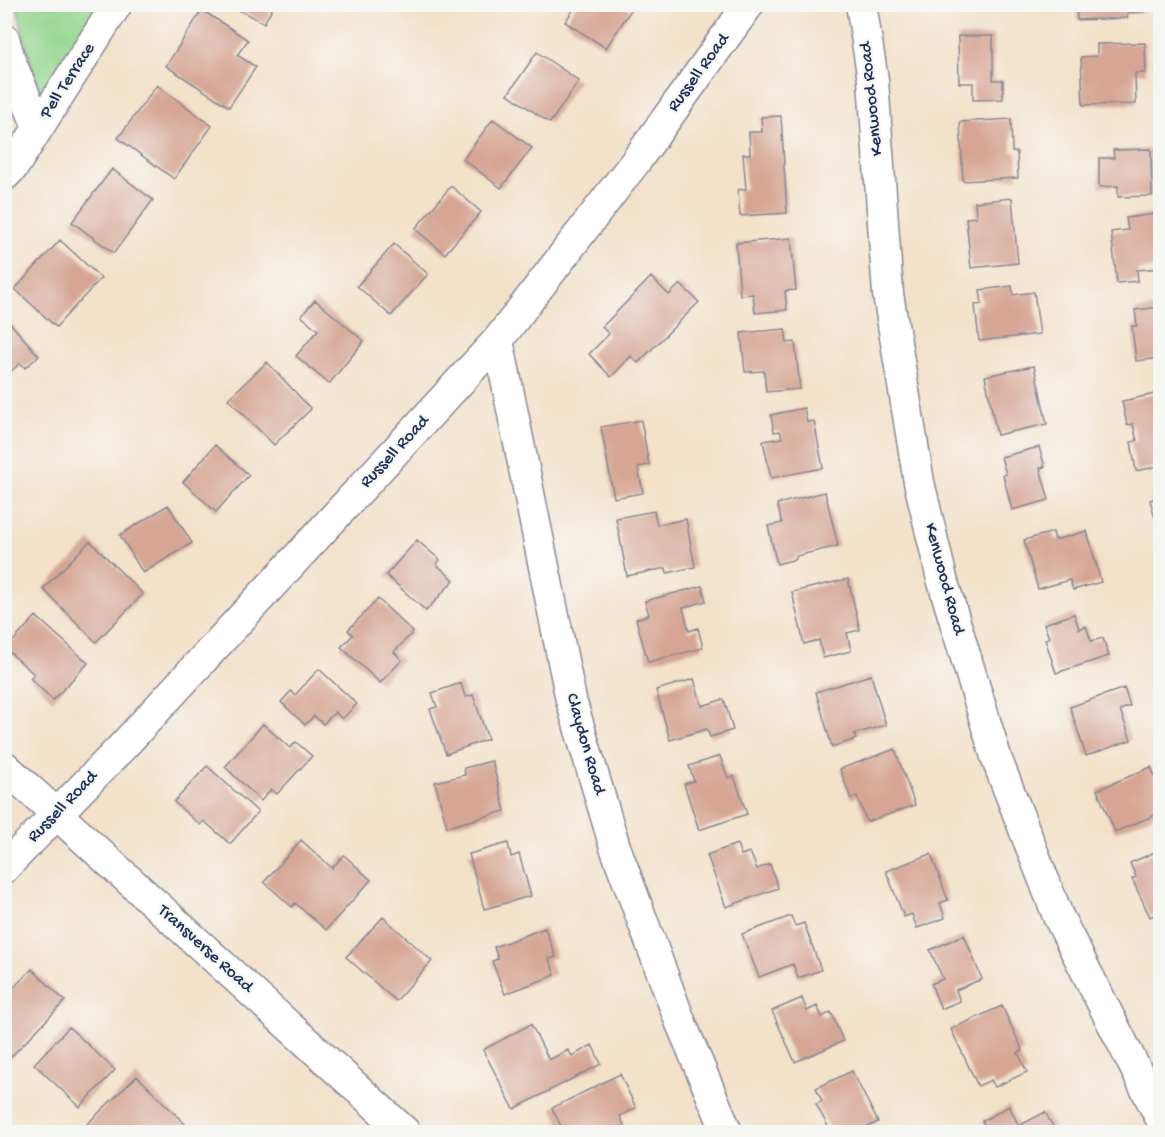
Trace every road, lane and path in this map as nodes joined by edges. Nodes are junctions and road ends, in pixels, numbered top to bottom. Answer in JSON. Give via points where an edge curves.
{"nodes":[{"id":1,"x":117,"y":4,"type":"edge"},
{"id":2,"x":749,"y":4,"type":"edge"},
{"id":3,"x":861,"y":4,"type":"edge"},
{"id":4,"x":4,"y":38,"type":"edge"},
{"id":5,"x":38,"y":128,"type":"junction"},
{"id":6,"x":4,"y":176,"type":"edge"},
{"id":7,"x":498,"y":340,"type":"junction"},
{"id":8,"x":4,"y":766,"type":"edge"},
{"id":9,"x":56,"y":813,"type":"junction"},
{"id":10,"x":4,"y":868,"type":"edge"},
{"id":11,"x":1161,"y":1117,"type":"edge"},
{"id":12,"x":405,"y":1132,"type":"edge"},
{"id":13,"x":727,"y":1132,"type":"edge"}],
"edges":[{"from":1,"to":5,"type":"street","name":"Pell Terrace"},
{"from":2,"to":7,"type":"street","name":"Russell Road","via":[[636,161]]},
{"from":3,"to":11,"type":"street","name":"Kenwood Road","via":[[873,80],[888,294],[919,482],[942,579],[997,760],[1058,916]]},
{"from":4,"to":5,"type":"street","name":"Pell Terrace"},
{"from":5,"to":6,"type":"street","name":"Pell Terrace"},
{"from":7,"to":9,"type":"street","name":"Russell Road","via":[[131,738]]},
{"from":7,"to":13,"type":"street","name":"Claydon Road","via":[[571,700],[615,847],[680,1021]]},
{"from":8,"to":9,"type":"street","name":"Transverse Road"},
{"from":9,"to":10,"type":"street","name":"Russell Road"},
{"from":9,"to":12,"type":"street","name":"Transverse Road"}]}
